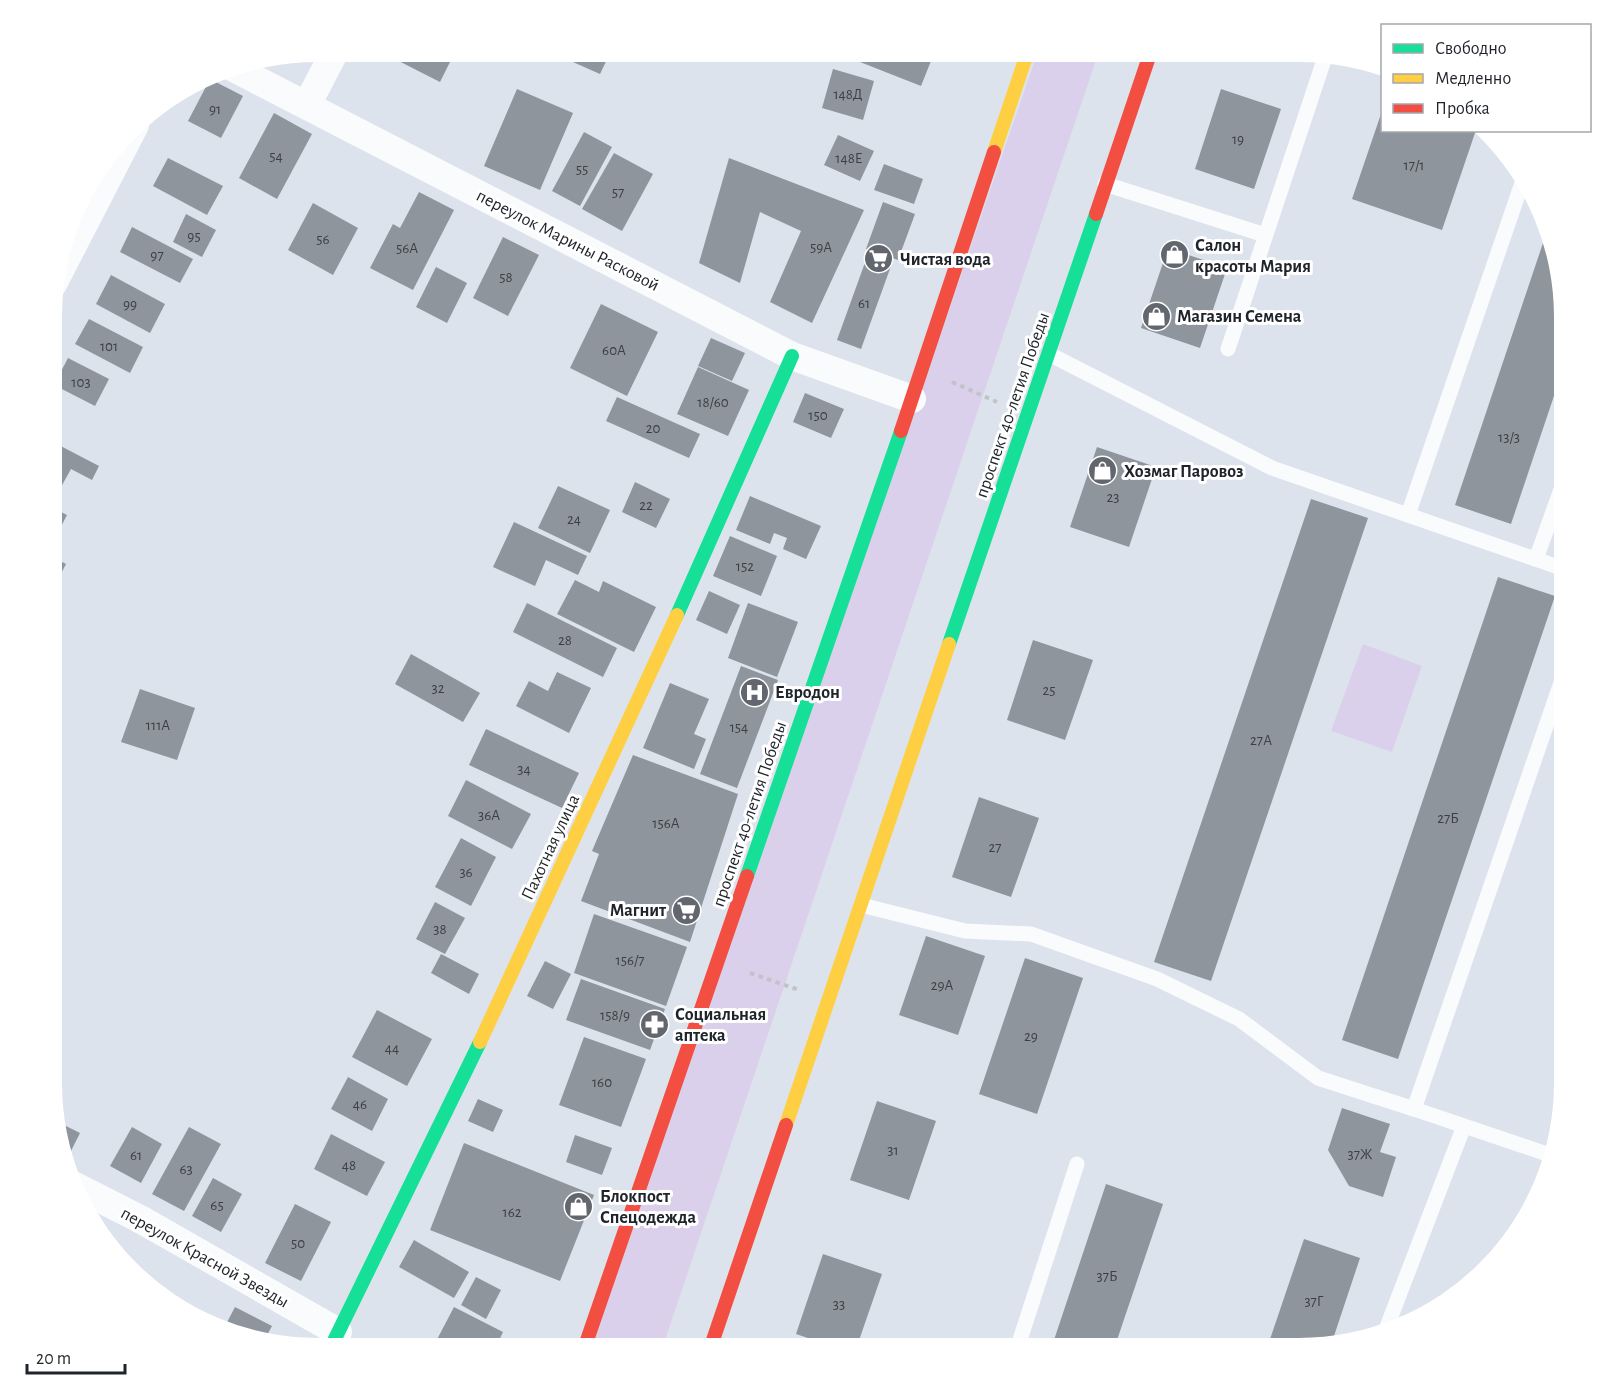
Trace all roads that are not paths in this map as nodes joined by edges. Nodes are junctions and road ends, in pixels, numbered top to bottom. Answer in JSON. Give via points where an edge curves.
{"nodes":[{"id":1,"x":329,"y":62,"type":"edge"},
{"id":2,"x":1024,"y":62,"type":"edge"},
{"id":3,"x":1147,"y":62,"type":"edge"},
{"id":4,"x":1323,"y":63,"type":"edge"},
{"id":5,"x":243,"y":73,"type":"edge"},
{"id":6,"x":307,"y":105,"type":"junction"},
{"id":7,"x":120,"y":155,"type":"edge"},
{"id":8,"x":1106,"y":184,"type":"junction"},
{"id":9,"x":1520,"y":190,"type":"edge"},
{"id":10,"x":1265,"y":235,"type":"junction"},
{"id":11,"x":70,"y":251,"type":"edge"},
{"id":12,"x":1228,"y":349,"type":"dead end"},
{"id":13,"x":1049,"y":354,"type":"junction"},
{"id":14,"x":792,"y":356,"type":"junction"},
{"id":15,"x":912,"y":399,"type":"junction"},
{"id":16,"x":1554,"y":509,"type":"edge"},
{"id":17,"x":1408,"y":515,"type":"junction"},
{"id":18,"x":1536,"y":560,"type":"junction"},
{"id":19,"x":1554,"y":565,"type":"edge"},
{"id":20,"x":1554,"y":703,"type":"edge"},
{"id":21,"x":861,"y":905,"type":"junction"},
{"id":22,"x":1414,"y":1109,"type":"junction"},
{"id":23,"x":1464,"y":1126,"type":"junction"},
{"id":24,"x":1544,"y":1153,"type":"edge"},
{"id":25,"x":1077,"y":1164,"type":"dead end"},
{"id":26,"x":86,"y":1192,"type":"edge"},
{"id":27,"x":1389,"y":1322,"type":"edge"},
{"id":28,"x":331,"y":1338,"type":"edge"},
{"id":29,"x":335,"y":1338,"type":"edge"},
{"id":30,"x":588,"y":1338,"type":"edge"},
{"id":31,"x":714,"y":1338,"type":"edge"},
{"id":32,"x":1021,"y":1338,"type":"edge"}],
"edges":[{"from":1,"to":6,"type":"street"},
{"from":2,"to":15,"type":"main road","name":"проспект 40-летия Победы"},
{"from":3,"to":8,"type":"main road","name":"проспект 40-летия Победы"},
{"from":4,"to":10,"type":"lane"},
{"from":5,"to":6,"type":"street","name":"переулок Марины Расковой"},
{"from":6,"to":14,"type":"street","name":"переулок Марины Расковой"},
{"from":7,"to":11,"type":"street"},
{"from":8,"to":10,"type":"lane"},
{"from":8,"to":13,"type":"main road","name":"проспект 40-летия Победы"},
{"from":9,"to":17,"type":"lane"},
{"from":10,"to":12,"type":"lane"},
{"from":13,"to":17,"type":"lane","via":[[1272,468]]},
{"from":13,"to":21,"type":"main road","name":"проспект 40-летия Победы"},
{"from":14,"to":15,"type":"street","name":"переулок Марины Расковой"},
{"from":14,"to":29,"type":"main road","name":"Пахотная улица","via":[[469,1066]]},
{"from":15,"to":30,"type":"main road","name":"проспект 40-летия Победы"},
{"from":16,"to":18,"type":"lane"},
{"from":17,"to":18,"type":"lane"},
{"from":18,"to":19,"type":"lane"},
{"from":20,"to":22,"type":"lane"},
{"from":21,"to":22,"type":"lane","via":[[965,931],[1031,934],[1157,979],[1239,1019],[1318,1078]]},
{"from":21,"to":31,"type":"main road","name":"проспект 40-летия Победы"},
{"from":22,"to":23,"type":"lane"},
{"from":23,"to":24,"type":"lane"},
{"from":23,"to":27,"type":"lane"},
{"from":25,"to":32,"type":"lane"},
{"from":26,"to":28,"type":"street","name":"переулок Красной Звезды","via":[[140,1219]]}]}
